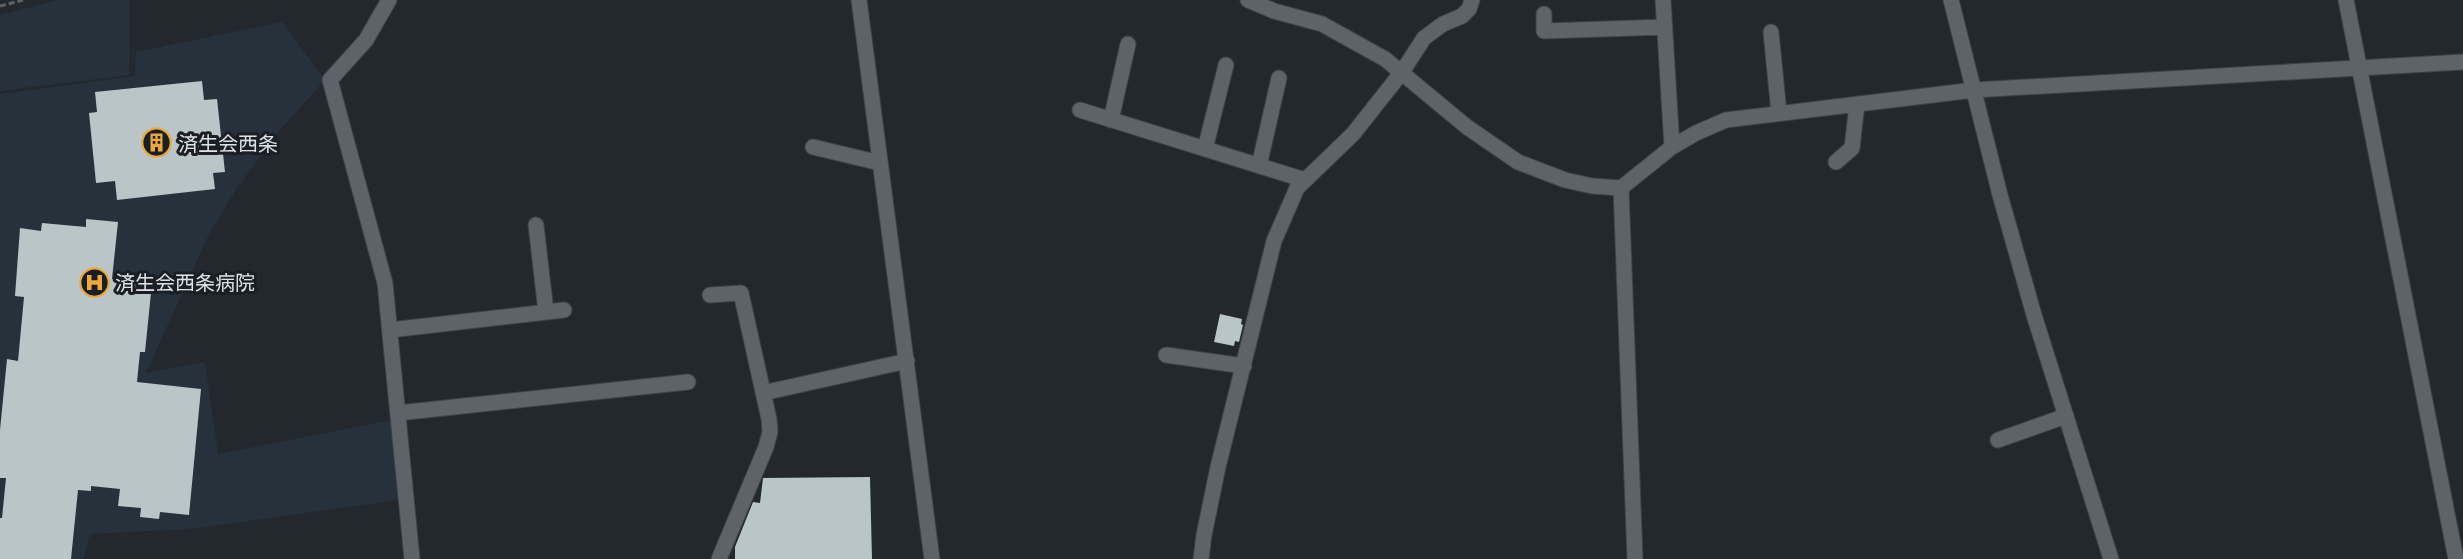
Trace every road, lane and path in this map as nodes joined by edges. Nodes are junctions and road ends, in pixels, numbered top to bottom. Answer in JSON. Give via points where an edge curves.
{"nodes":[{"id":1,"x":23,"y":0,"type":"edge"},
{"id":2,"x":389,"y":0,"type":"edge"},
{"id":3,"x":859,"y":0,"type":"edge"},
{"id":4,"x":1248,"y":0,"type":"edge"},
{"id":5,"x":1472,"y":0,"type":"edge"},
{"id":6,"x":1663,"y":0,"type":"edge"},
{"id":7,"x":1951,"y":0,"type":"edge"},
{"id":8,"x":2346,"y":0,"type":"edge"},
{"id":9,"x":0,"y":6,"type":"edge"},
{"id":10,"x":1283,"y":6,"type":"edge"},
{"id":11,"x":1544,"y":14,"type":"dead end"},
{"id":12,"x":1665,"y":27,"type":"junction"},
{"id":13,"x":1771,"y":32,"type":"dead end"},
{"id":14,"x":1128,"y":44,"type":"dead end"},
{"id":15,"x":2463,"y":62,"type":"edge"},
{"id":16,"x":1226,"y":65,"type":"dead end"},
{"id":17,"x":2359,"y":68,"type":"junction"},
{"id":18,"x":1402,"y":72,"type":"junction"},
{"id":19,"x":1279,"y":78,"type":"dead end"},
{"id":20,"x":1974,"y":90,"type":"junction"},
{"id":21,"x":1857,"y":104,"type":"junction"},
{"id":22,"x":1080,"y":110,"type":"dead end"},
{"id":23,"x":1779,"y":113,"type":"junction"},
{"id":24,"x":1111,"y":120,"type":"junction"},
{"id":25,"x":813,"y":147,"type":"dead end"},
{"id":26,"x":1672,"y":147,"type":"junction"},
{"id":27,"x":1205,"y":149,"type":"junction"},
{"id":28,"x":1836,"y":162,"type":"dead end"},
{"id":29,"x":880,"y":163,"type":"junction"},
{"id":30,"x":1259,"y":166,"type":"junction"},
{"id":31,"x":1305,"y":180,"type":"junction"},
{"id":32,"x":1621,"y":188,"type":"junction"},
{"id":33,"x":536,"y":225,"type":"dead end"},
{"id":34,"x":710,"y":295,"type":"dead end"},
{"id":35,"x":564,"y":310,"type":"dead end"},
{"id":36,"x":546,"y":312,"type":"junction"},
{"id":37,"x":390,"y":330,"type":"junction"},
{"id":38,"x":1166,"y":356,"type":"dead end"},
{"id":39,"x":906,"y":361,"type":"junction"},
{"id":40,"x":1244,"y":366,"type":"junction"},
{"id":41,"x":688,"y":382,"type":"dead end"},
{"id":42,"x":763,"y":393,"type":"junction"},
{"id":43,"x":398,"y":413,"type":"junction"},
{"id":44,"x":2066,"y":416,"type":"junction"},
{"id":45,"x":1998,"y":440,"type":"dead end"},
{"id":46,"x":412,"y":559,"type":"edge"},
{"id":47,"x":719,"y":559,"type":"edge"},
{"id":48,"x":932,"y":559,"type":"edge"},
{"id":49,"x":1201,"y":559,"type":"edge"},
{"id":50,"x":1635,"y":559,"type":"edge"},
{"id":51,"x":2111,"y":559,"type":"edge"},
{"id":52,"x":2456,"y":559,"type":"edge"}],
"edges":[{"from":1,"to":9,"type":"path"},
{"from":2,"to":37,"type":"street","via":[[366,40],[330,80],[385,283]]},
{"from":3,"to":29,"type":"street"},
{"from":4,"to":10,"type":"street"},
{"from":5,"to":18,"type":"street","via":[[1462,16],[1424,38]]},
{"from":6,"to":12,"type":"street"},
{"from":7,"to":20,"type":"street"},
{"from":8,"to":17,"type":"street"},
{"from":10,"to":18,"type":"street","via":[[1322,24]]},
{"from":11,"to":12,"type":"street","via":[[1544,31]]},
{"from":12,"to":26,"type":"street"},
{"from":13,"to":23,"type":"street"},
{"from":14,"to":24,"type":"street"},
{"from":15,"to":17,"type":"street"},
{"from":16,"to":27,"type":"street"},
{"from":17,"to":20,"type":"street"},
{"from":17,"to":52,"type":"street"},
{"from":18,"to":31,"type":"street","via":[[1353,134]]},
{"from":18,"to":32,"type":"street","via":[[1467,127],[1518,162],[1565,180]]},
{"from":19,"to":30,"type":"street"},
{"from":20,"to":21,"type":"street"},
{"from":20,"to":44,"type":"street","via":[[2034,315]]},
{"from":21,"to":23,"type":"street"},
{"from":21,"to":28,"type":"street","via":[[1852,148]]},
{"from":22,"to":24,"type":"street"},
{"from":23,"to":26,"type":"street","via":[[1726,120]]},
{"from":24,"to":27,"type":"street"},
{"from":25,"to":29,"type":"street"},
{"from":26,"to":32,"type":"street"},
{"from":27,"to":30,"type":"street"},
{"from":29,"to":39,"type":"street"},
{"from":30,"to":31,"type":"street"},
{"from":31,"to":40,"type":"street","via":[[1297,188],[1274,241]]},
{"from":32,"to":50,"type":"street"},
{"from":33,"to":36,"type":"street"},
{"from":34,"to":42,"type":"street","via":[[741,293]]},
{"from":35,"to":36,"type":"street"},
{"from":36,"to":37,"type":"street"},
{"from":37,"to":43,"type":"street"},
{"from":38,"to":40,"type":"street"},
{"from":39,"to":42,"type":"street"},
{"from":39,"to":48,"type":"street"},
{"from":40,"to":49,"type":"street","via":[[1218,467]]},
{"from":41,"to":43,"type":"street"},
{"from":42,"to":47,"type":"street","via":[[770,432]]},
{"from":43,"to":46,"type":"street"},
{"from":44,"to":45,"type":"street"},
{"from":44,"to":51,"type":"street"}]}
